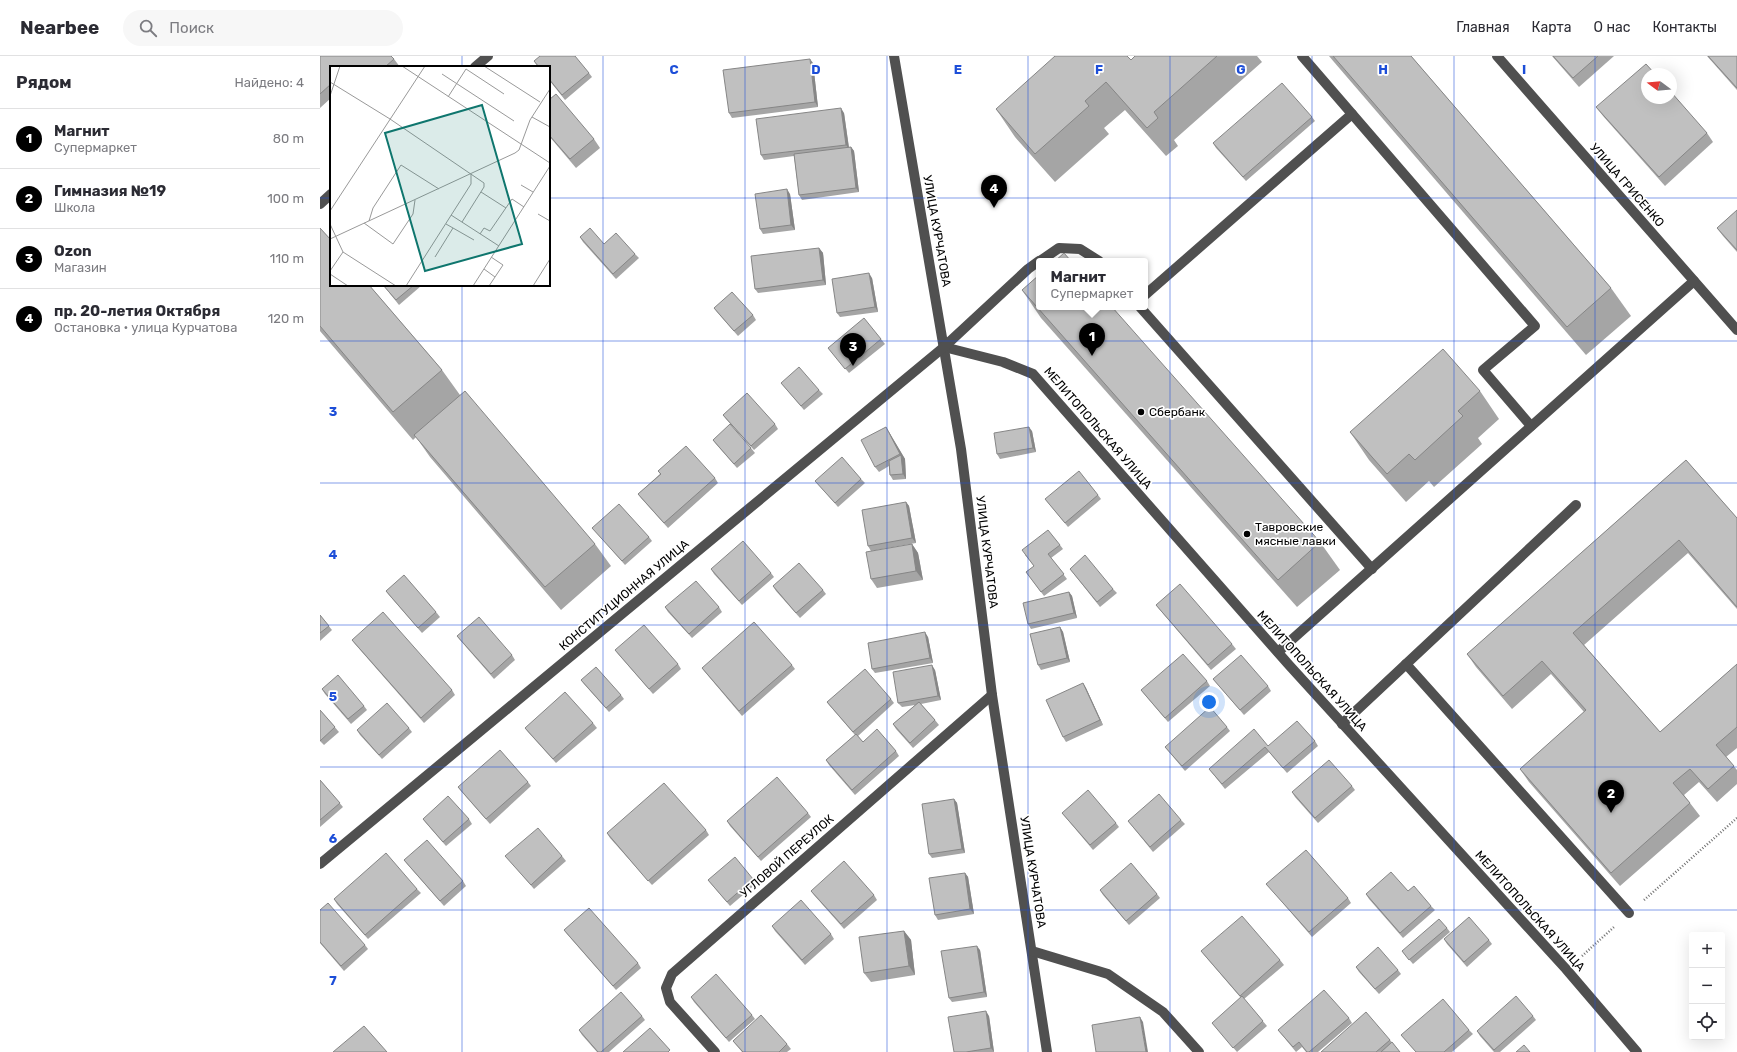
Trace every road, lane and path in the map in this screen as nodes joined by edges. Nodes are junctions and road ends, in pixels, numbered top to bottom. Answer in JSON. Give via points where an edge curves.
{"nodes":[{"id":1,"x":488,"y":56,"type":"edge"},
{"id":2,"x":894,"y":56,"type":"edge"},
{"id":3,"x":1302,"y":56,"type":"edge"},
{"id":4,"x":1497,"y":56,"type":"edge"},
{"id":5,"x":476,"y":66,"type":"edge"},
{"id":6,"x":1352,"y":114,"type":"junction"},
{"id":7,"x":330,"y":195,"type":"edge"},
{"id":8,"x":320,"y":204,"type":"edge"},
{"id":9,"x":1044,"y":258,"type":"edge"},
{"id":10,"x":1095,"y":258,"type":"edge"},
{"id":11,"x":1036,"y":263,"type":"edge"},
{"id":12,"x":1694,"y":281,"type":"junction"},
{"id":13,"x":1148,"y":292,"type":"edge"},
{"id":14,"x":1143,"y":310,"type":"edge"},
{"id":15,"x":1737,"y":330,"type":"edge"},
{"id":16,"x":944,"y":346,"type":"junction"},
{"id":17,"x":1531,"y":426,"type":"junction"},
{"id":18,"x":1576,"y":505,"type":"dead end"},
{"id":19,"x":1372,"y":569,"type":"junction"},
{"id":20,"x":1278,"y":652,"type":"junction"},
{"id":21,"x":1406,"y":664,"type":"junction"},
{"id":22,"x":992,"y":695,"type":"junction"},
{"id":23,"x":1342,"y":724,"type":"junction"},
{"id":24,"x":1737,"y":818,"type":"edge"},
{"id":25,"x":320,"y":864,"type":"edge"},
{"id":26,"x":1629,"y":913,"type":"junction"},
{"id":27,"x":1032,"y":951,"type":"junction"},
{"id":28,"x":1566,"y":969,"type":"junction"},
{"id":29,"x":715,"y":1052,"type":"edge"},
{"id":30,"x":1047,"y":1052,"type":"edge"},
{"id":31,"x":1199,"y":1052,"type":"edge"},
{"id":32,"x":1637,"y":1052,"type":"edge"}],
"edges":[{"from":1,"to":5,"type":"street"},
{"from":2,"to":16,"type":"street","name":"УЛИЦА КУРЧАТОВА"},
{"from":3,"to":6,"type":"street"},
{"from":4,"to":12,"type":"street","name":"УЛИЦА ГРИСЕНКО"},
{"from":6,"to":13,"type":"street"},
{"from":6,"to":17,"type":"street","via":[[1535,326],[1483,370]]},
{"from":7,"to":8,"type":"street"},
{"from":9,"to":10,"type":"street","name":"КОНСТИТУЦИОННАЯ УЛИЦА","via":[[1059,248],[1080,249]]},
{"from":11,"to":16,"type":"street","name":"КОНСТИТУЦИОННАЯ УЛИЦА"},
{"from":12,"to":15,"type":"street","name":"УЛИЦА ГРИСЕНКО"},
{"from":12,"to":17,"type":"street"},
{"from":14,"to":19,"type":"street"},
{"from":16,"to":20,"type":"street","name":"МЕЛИТОПОЛЬСКАЯ УЛИЦА","via":[[1003,362],[1033,374]]},
{"from":16,"to":22,"type":"street","name":"УЛИЦА КУРЧАТОВА","via":[[961,449]]},
{"from":16,"to":25,"type":"street","name":"КОНСТИТУЦИОННАЯ УЛИЦА"},
{"from":17,"to":19,"type":"street"},
{"from":18,"to":21,"type":"street"},
{"from":19,"to":20,"type":"street"},
{"from":20,"to":23,"type":"street","name":"МЕЛИТОПОЛЬСКАЯ УЛИЦА"},
{"from":21,"to":23,"type":"street"},
{"from":21,"to":26,"type":"street"},
{"from":22,"to":27,"type":"street","name":"УЛИЦА КУРЧАТОВА"},
{"from":22,"to":29,"type":"street","name":"УГЛОВОЙ ПЕРЕУЛОК","via":[[672,974],[666,988],[670,1002]]},
{"from":23,"to":28,"type":"street","name":"МЕЛИТОПОЛЬСКАЯ УЛИЦА"},
{"from":24,"to":26,"type":"path"},
{"from":26,"to":28,"type":"path"},
{"from":27,"to":30,"type":"street","name":"УЛИЦА КУРЧАТОВА"},
{"from":27,"to":31,"type":"street","via":[[1108,974],[1163,1012]]},
{"from":28,"to":32,"type":"street","name":"МЕЛИТОПОЛЬСКАЯ УЛИЦА"}]}
